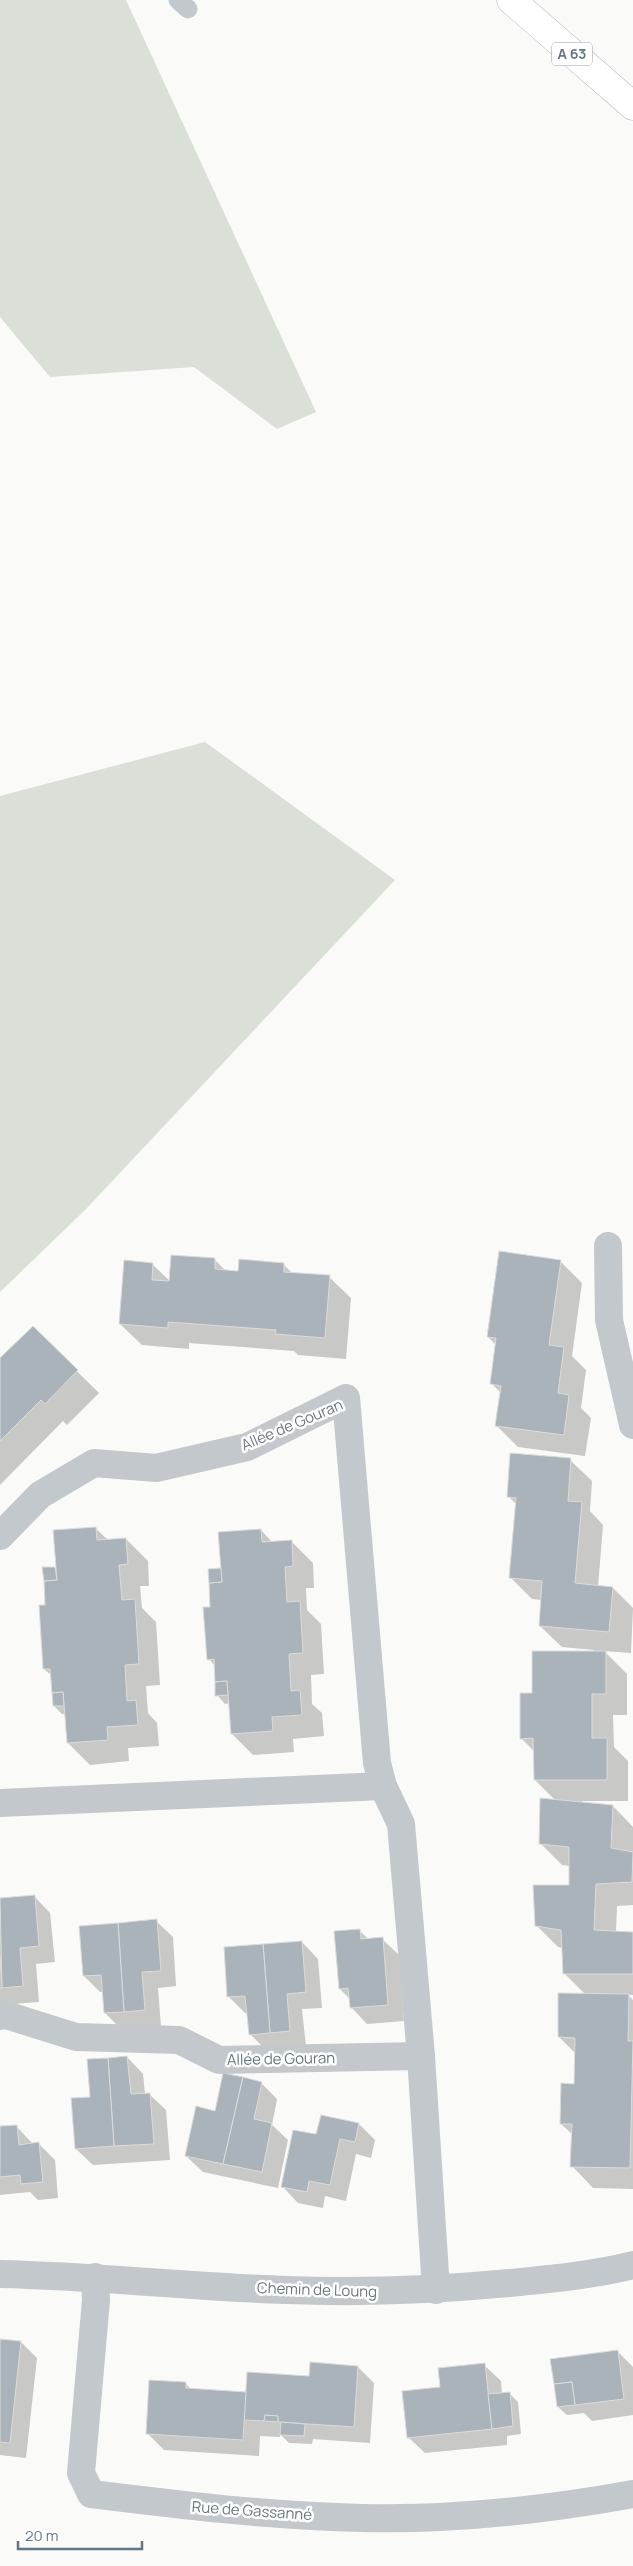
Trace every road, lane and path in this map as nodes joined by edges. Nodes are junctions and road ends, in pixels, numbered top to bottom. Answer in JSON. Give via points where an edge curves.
{"nodes":[{"id":1,"x":511,"y":0,"type":"edge"},
{"id":2,"x":633,"y":106,"type":"edge"},
{"id":3,"x":608,"y":1246,"type":"dead end"},
{"id":4,"x":633,"y":1425,"type":"edge"},
{"id":5,"x":0,"y":1536,"type":"edge"},
{"id":6,"x":383,"y":1786,"type":"junction"},
{"id":7,"x":0,"y":1803,"type":"edge"},
{"id":8,"x":0,"y":2016,"type":"edge"},
{"id":9,"x":421,"y":2056,"type":"junction"},
{"id":10,"x":633,"y":2265,"type":"edge"},
{"id":11,"x":0,"y":2274,"type":"edge"},
{"id":12,"x":95,"y":2277,"type":"junction"},
{"id":13,"x":436,"y":2290,"type":"junction"},
{"id":14,"x":633,"y":2494,"type":"edge"}],
"edges":[{"from":1,"to":2,"type":"highway","number":"A 63"},
{"from":3,"to":4,"type":"street","via":[[609,1320]]},
{"from":5,"to":6,"type":"street","name":"Allée de Gouran","via":[[40,1495],[94,1463],[156,1468],[246,1447],[346,1398],[378,1764]]},
{"from":6,"to":7,"type":"street"},
{"from":6,"to":9,"type":"street","name":"Allée de Gouran","via":[[401,1824]]},
{"from":8,"to":9,"type":"street","name":"Allée de Gouran","via":[[76,2037],[179,2040],[219,2060]]},
{"from":9,"to":13,"type":"street","name":"Allée de Gouran"},
{"from":10,"to":13,"type":"street","name":"Chemin de Loung","via":[[538,2280]]},
{"from":11,"to":12,"type":"street","name":"Chemin de Loung"},
{"from":12,"to":13,"type":"street","name":"Chemin de Loung","via":[[286,2290]]},
{"from":12,"to":14,"type":"street","name":"Rue de Gassanné","via":[[96,2300],[81,2473],[90,2494],[225,2510],[363,2518],[465,2514],[582,2503]]}]}
